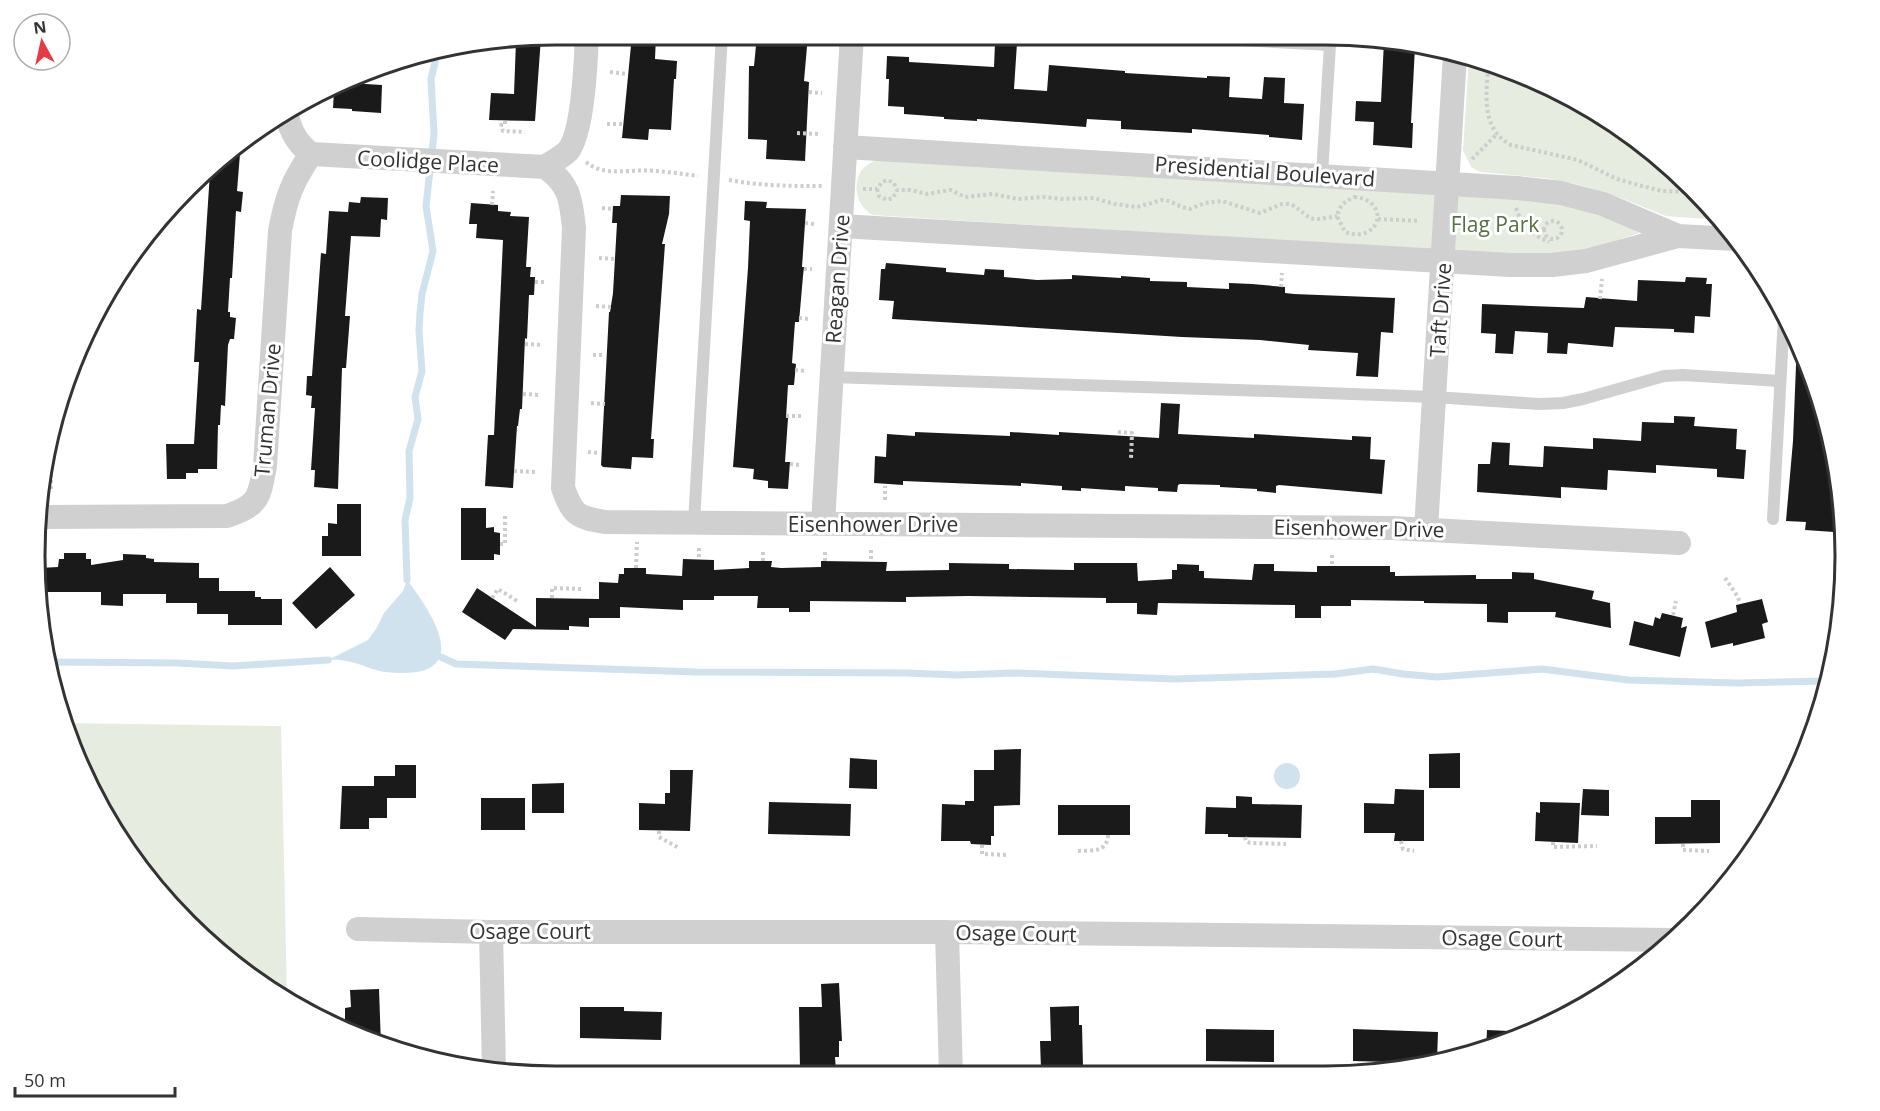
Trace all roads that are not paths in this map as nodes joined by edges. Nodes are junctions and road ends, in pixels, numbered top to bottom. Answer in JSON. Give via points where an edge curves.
{"nodes":[{"id":1,"x":586,"y":45,"type":"edge"},
{"id":2,"x":721,"y":45,"type":"edge"},
{"id":3,"x":851,"y":45,"type":"edge"},
{"id":4,"x":1330,"y":45,"type":"edge"},
{"id":5,"x":1455,"y":61,"type":"edge"},
{"id":6,"x":288,"y":121,"type":"edge"},
{"id":7,"x":844,"y":147,"type":"junction"},
{"id":8,"x":311,"y":154,"type":"junction"},
{"id":9,"x":544,"y":167,"type":"junction"},
{"id":10,"x":1322,"y":174,"type":"junction"},
{"id":11,"x":1447,"y":183,"type":"junction"},
{"id":12,"x":841,"y":226,"type":"junction"},
{"id":13,"x":1678,"y":236,"type":"junction"},
{"id":14,"x":1724,"y":238,"type":"edge"},
{"id":15,"x":1443,"y":260,"type":"junction"},
{"id":16,"x":1783,"y":332,"type":"edge"},
{"id":17,"x":830,"y":377,"type":"junction"},
{"id":18,"x":1780,"y":381,"type":"junction"},
{"id":19,"x":1434,"y":397,"type":"junction"},
{"id":20,"x":46,"y":517,"type":"edge"},
{"id":21,"x":1773,"y":519,"type":"dead end"},
{"id":22,"x":694,"y":522,"type":"junction"},
{"id":23,"x":823,"y":523,"type":"junction"},
{"id":24,"x":1426,"y":529,"type":"junction"},
{"id":25,"x":1679,"y":543,"type":"dead end"},
{"id":26,"x":358,"y":929,"type":"dead end"},
{"id":27,"x":491,"y":932,"type":"junction"},
{"id":28,"x":947,"y":932,"type":"junction"},
{"id":29,"x":1660,"y":940,"type":"edge"},
{"id":30,"x":494,"y":1062,"type":"edge"},
{"id":31,"x":951,"y":1066,"type":"edge"}],
"edges":[{"from":1,"to":9,"type":"street","via":[[574,138],[568,151]]},
{"from":2,"to":22,"type":"lane"},
{"from":3,"to":7,"type":"street","name":"Reagan Drive"},
{"from":4,"to":10,"type":"lane"},
{"from":5,"to":11,"type":"street","name":"Taft Drive"},
{"from":6,"to":8,"type":"street","via":[[300,146]]},
{"from":7,"to":10,"type":"street","name":"Presidential Boulevard"},
{"from":7,"to":12,"type":"street","name":"Reagan Drive"},
{"from":8,"to":9,"type":"street","name":"Coolidge Place"},
{"from":8,"to":20,"type":"street","name":"Truman Drive","via":[[285,202],[280,231],[260,494],[247,509],[227,516]]},
{"from":9,"to":22,"type":"street","name":"Eisenhower Drive","via":[[567,188],[574,228],[562,464],[563,488],[570,509],[586,519],[605,522]]},
{"from":10,"to":11,"type":"street","name":"Presidential Boulevard"},
{"from":11,"to":13,"type":"street","name":"Presidential Boulevard","via":[[1561,193],[1603,204]]},
{"from":11,"to":15,"type":"street","name":"Taft Drive"},
{"from":12,"to":15,"type":"street","name":"Presidential Boulevard"},
{"from":12,"to":17,"type":"street","name":"Reagan Drive"},
{"from":13,"to":14,"type":"street","name":"Presidential Boulevard"},
{"from":13,"to":15,"type":"street","name":"Presidential Boulevard","via":[[1586,261],[1552,265]]},
{"from":15,"to":19,"type":"street","name":"Taft Drive"},
{"from":16,"to":18,"type":"lane"},
{"from":17,"to":19,"type":"lane"},
{"from":17,"to":23,"type":"street","name":"Reagan Drive"},
{"from":18,"to":19,"type":"lane","via":[[1664,376],[1552,404]]},
{"from":18,"to":21,"type":"lane"},
{"from":19,"to":24,"type":"street","name":"Taft Drive"},
{"from":22,"to":23,"type":"street","name":"Eisenhower Drive"},
{"from":23,"to":24,"type":"street","name":"Eisenhower Drive"},
{"from":24,"to":25,"type":"street","name":"Eisenhower Drive"},
{"from":26,"to":27,"type":"street","name":"Osage Court"},
{"from":27,"to":28,"type":"street","name":"Osage Court"},
{"from":27,"to":30,"type":"street"},
{"from":28,"to":29,"type":"street","name":"Osage Court"},
{"from":28,"to":31,"type":"street"}]}
